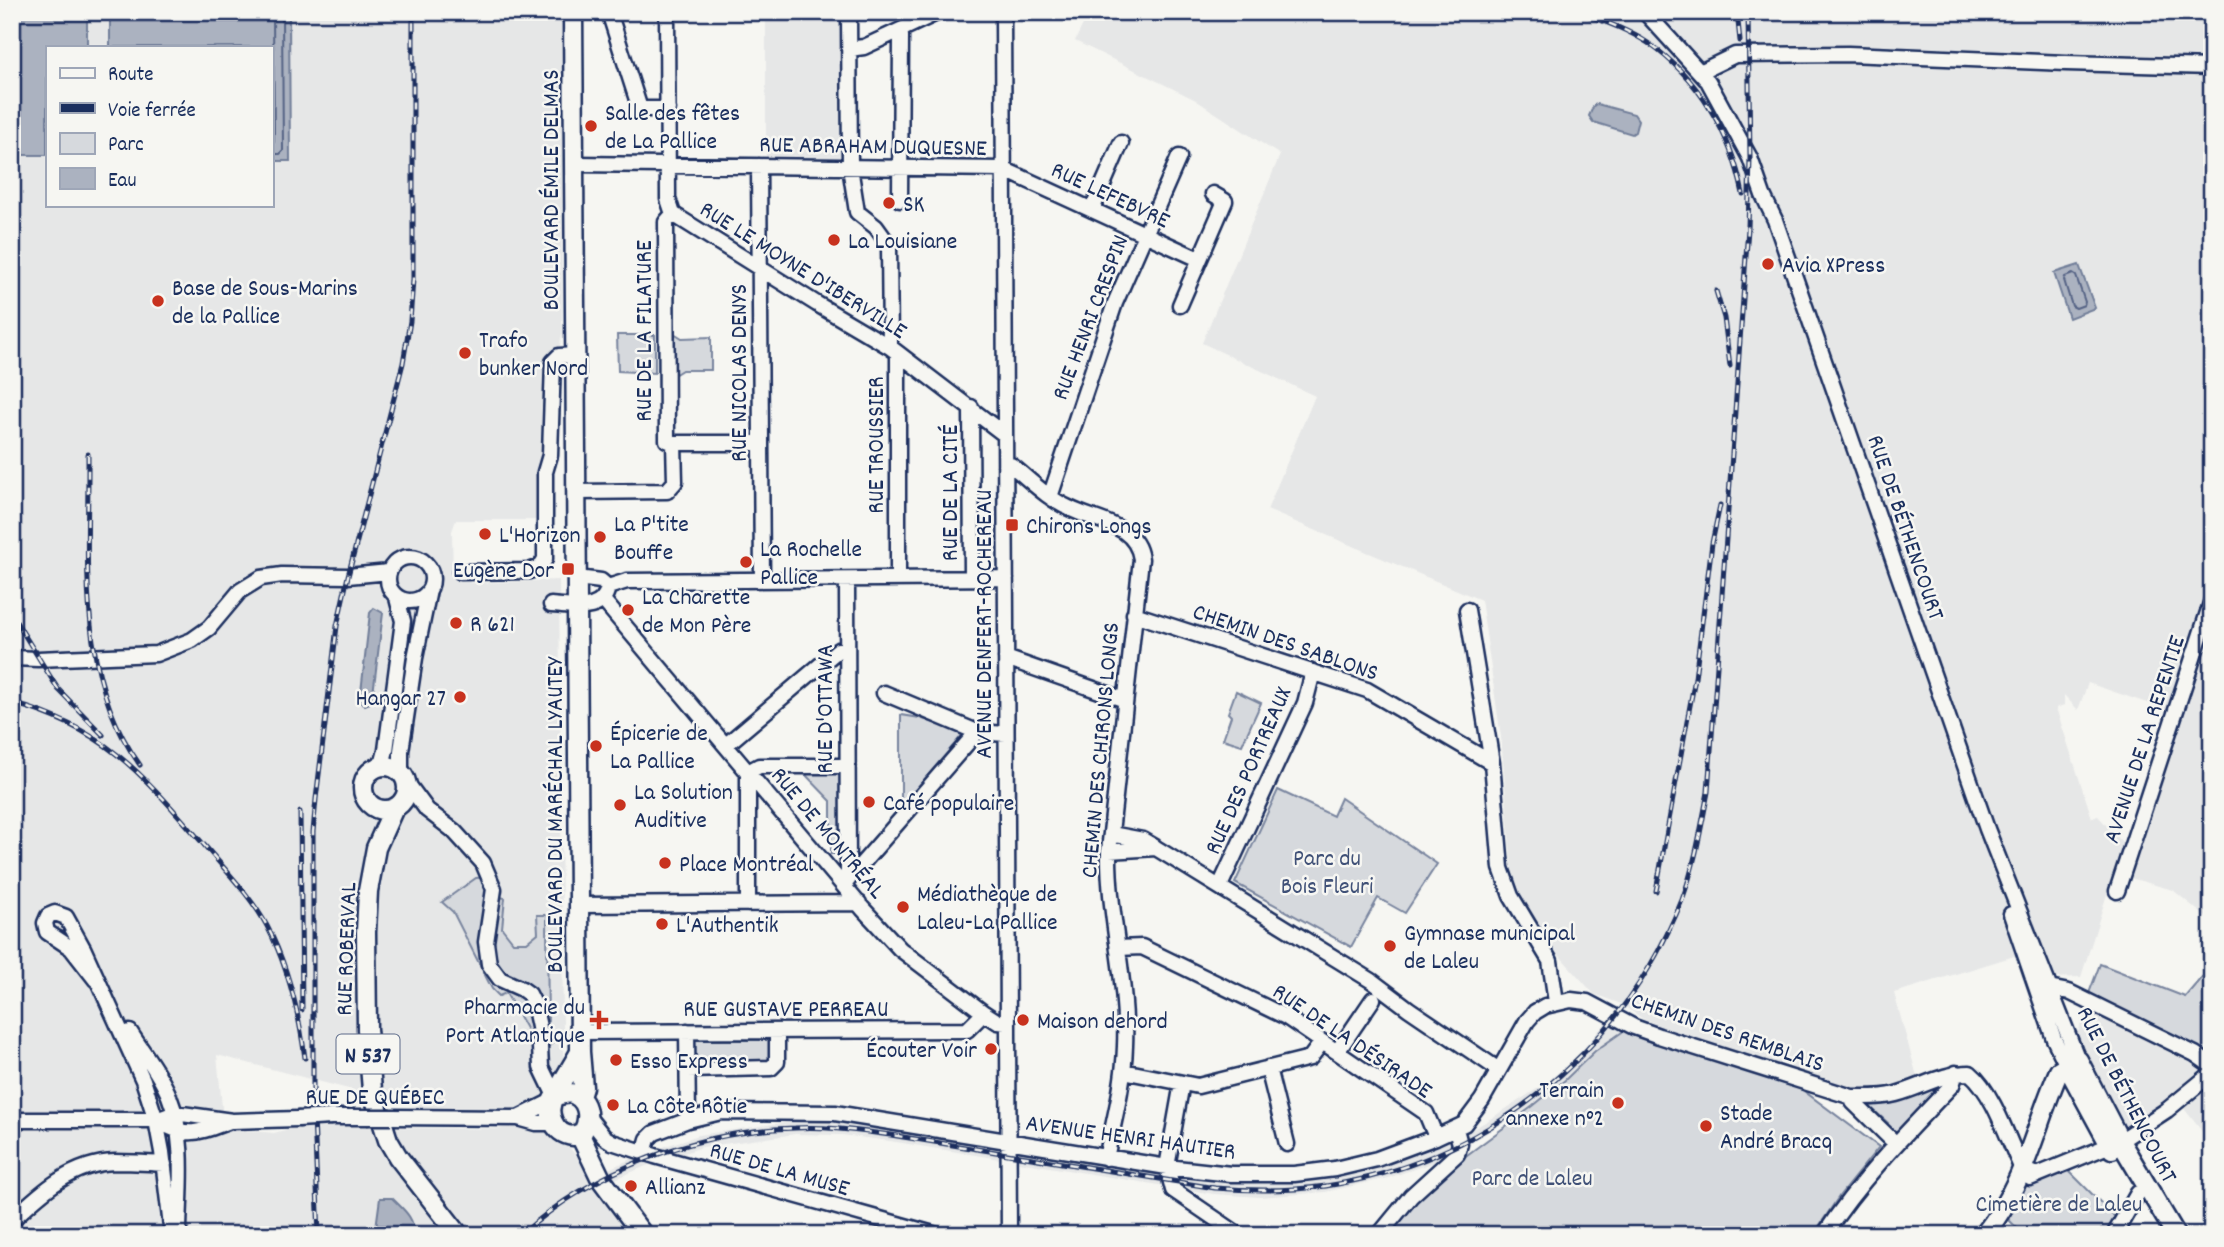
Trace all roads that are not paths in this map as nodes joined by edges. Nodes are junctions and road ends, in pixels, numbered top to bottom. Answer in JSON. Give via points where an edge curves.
{"nodes":[{"id":1,"x":573,"y":12,"type":"edge"},
{"id":2,"x":610,"y":12,"type":"edge"},
{"id":3,"x":667,"y":12,"type":"edge"},
{"id":4,"x":849,"y":12,"type":"edge"},
{"id":5,"x":939,"y":12,"type":"edge"},
{"id":6,"x":1003,"y":12,"type":"edge"},
{"id":7,"x":1645,"y":12,"type":"edge"},
{"id":8,"x":899,"y":31,"type":"junction"},
{"id":9,"x":849,"y":49,"type":"junction"},
{"id":10,"x":2212,"y":67,"type":"edge"},
{"id":11,"x":1704,"y":77,"type":"junction"},
{"id":12,"x":668,"y":109,"type":"junction"},
{"id":13,"x":1121,"y":144,"type":"dead end"},
{"id":14,"x":1179,"y":157,"type":"dead end"},
{"id":15,"x":574,"y":164,"type":"junction"},
{"id":16,"x":668,"y":165,"type":"junction"},
{"id":17,"x":760,"y":166,"type":"junction"},
{"id":18,"x":850,"y":167,"type":"junction"},
{"id":19,"x":900,"y":167,"type":"junction"},
{"id":20,"x":1003,"y":169,"type":"junction"},
{"id":21,"x":1213,"y":194,"type":"dead end"},
{"id":22,"x":900,"y":200,"type":"dead end"},
{"id":23,"x":1092,"y":210,"type":"junction"},
{"id":24,"x":673,"y":214,"type":"junction"},
{"id":25,"x":1144,"y":235,"type":"junction"},
{"id":26,"x":1199,"y":259,"type":"junction"},
{"id":27,"x":760,"y":269,"type":"junction"},
{"id":28,"x":1180,"y":305,"type":"dead end"},
{"id":29,"x":894,"y":350,"type":"junction"},
{"id":30,"x":576,"y":355,"type":"junction"},
{"id":31,"x":971,"y":407,"type":"junction"},
{"id":32,"x":1005,"y":435,"type":"junction"},
{"id":33,"x":674,"y":443,"type":"junction"},
{"id":34,"x":761,"y":443,"type":"junction"},
{"id":35,"x":1005,"y":465,"type":"junction"},
{"id":36,"x":577,"y":492,"type":"junction"},
{"id":37,"x":1050,"y":497,"type":"junction"},
{"id":38,"x":388,"y":572,"type":"junction"},
{"id":39,"x":460,"y":572,"type":"dead end"},
{"id":40,"x":348,"y":576,"type":"junction"},
{"id":41,"x":577,"y":578,"type":"junction"},
{"id":42,"x":1006,"y":578,"type":"junction"},
{"id":43,"x":898,"y":579,"type":"junction"},
{"id":44,"x":972,"y":579,"type":"junction"},
{"id":45,"x":762,"y":580,"type":"junction"},
{"id":46,"x":846,"y":580,"type":"junction"},
{"id":47,"x":429,"y":590,"type":"junction"},
{"id":48,"x":606,"y":594,"type":"junction"},
{"id":49,"x":395,"y":595,"type":"junction"},
{"id":50,"x":2212,"y":600,"type":"edge"},
{"id":51,"x":551,"y":605,"type":"dead end"},
{"id":52,"x":577,"y":607,"type":"junction"},
{"id":53,"x":1467,"y":610,"type":"dead end"},
{"id":54,"x":1134,"y":614,"type":"junction"},
{"id":55,"x":847,"y":649,"type":"junction"},
{"id":56,"x":12,"y":658,"type":"edge"},
{"id":57,"x":1006,"y":658,"type":"junction"},
{"id":58,"x":1313,"y":672,"type":"junction"},
{"id":59,"x":884,"y":693,"type":"dead end"},
{"id":60,"x":1125,"y":700,"type":"junction"},
{"id":61,"x":977,"y":732,"type":"junction"},
{"id":62,"x":1006,"y":734,"type":"junction"},
{"id":63,"x":726,"y":745,"type":"junction"},
{"id":64,"x":1492,"y":762,"type":"junction"},
{"id":65,"x":382,"y":765,"type":"junction"},
{"id":66,"x":847,"y":766,"type":"junction"},
{"id":67,"x":748,"y":772,"type":"junction"},
{"id":68,"x":404,"y":777,"type":"junction"},
{"id":69,"x":370,"y":805,"type":"junction"},
{"id":70,"x":397,"y":806,"type":"junction"},
{"id":71,"x":427,"y":810,"type":"junction"},
{"id":72,"x":1111,"y":834,"type":"junction"},
{"id":73,"x":376,"y":848,"type":"junction"},
{"id":74,"x":1156,"y":848,"type":"junction"},
{"id":75,"x":1109,"y":851,"type":"junction"},
{"id":76,"x":1997,"y":855,"type":"junction"},
{"id":77,"x":845,"y":882,"type":"junction"},
{"id":78,"x":1220,"y":886,"type":"junction"},
{"id":79,"x":2117,"y":891,"type":"dead end"},
{"id":80,"x":2005,"y":897,"type":"junction"},
{"id":81,"x":859,"y":903,"type":"junction"},
{"id":82,"x":748,"y":904,"type":"junction"},
{"id":83,"x":579,"y":905,"type":"junction"},
{"id":84,"x":1118,"y":948,"type":"junction"},
{"id":85,"x":96,"y":980,"type":"junction"},
{"id":86,"x":2051,"y":993,"type":"junction"},
{"id":87,"x":107,"y":999,"type":"junction"},
{"id":88,"x":1373,"y":999,"type":"dead end"},
{"id":89,"x":1556,"y":1002,"type":"junction"},
{"id":90,"x":984,"y":1013,"type":"junction"},
{"id":91,"x":1008,"y":1023,"type":"junction"},
{"id":92,"x":687,"y":1031,"type":"junction"},
{"id":93,"x":777,"y":1031,"type":"junction"},
{"id":94,"x":580,"y":1032,"type":"junction"},
{"id":95,"x":1322,"y":1042,"type":"junction"},
{"id":96,"x":580,"y":1052,"type":"junction"},
{"id":97,"x":1338,"y":1052,"type":"junction"},
{"id":98,"x":2073,"y":1063,"type":"junction"},
{"id":99,"x":2212,"y":1066,"type":"edge"},
{"id":100,"x":1268,"y":1068,"type":"junction"},
{"id":101,"x":688,"y":1070,"type":"junction"},
{"id":102,"x":1499,"y":1070,"type":"junction"},
{"id":103,"x":1123,"y":1071,"type":"junction"},
{"id":104,"x":1956,"y":1073,"type":"junction"},
{"id":105,"x":2212,"y":1073,"type":"edge"},
{"id":106,"x":1182,"y":1083,"type":"junction"},
{"id":107,"x":555,"y":1097,"type":"junction"},
{"id":108,"x":580,"y":1097,"type":"junction"},
{"id":109,"x":1852,"y":1097,"type":"junction"},
{"id":110,"x":519,"y":1118,"type":"junction"},
{"id":111,"x":12,"y":1120,"type":"edge"},
{"id":112,"x":688,"y":1120,"type":"junction"},
{"id":113,"x":169,"y":1122,"type":"junction"},
{"id":114,"x":575,"y":1129,"type":"junction"},
{"id":115,"x":1456,"y":1129,"type":"junction"},
{"id":116,"x":1436,"y":1138,"type":"junction"},
{"id":117,"x":1008,"y":1141,"type":"junction"},
{"id":118,"x":2115,"y":1143,"type":"junction"},
{"id":119,"x":1287,"y":1144,"type":"dead end"},
{"id":120,"x":1896,"y":1144,"type":"junction"},
{"id":121,"x":599,"y":1151,"type":"junction"},
{"id":122,"x":644,"y":1153,"type":"junction"},
{"id":123,"x":1106,"y":1158,"type":"junction"},
{"id":124,"x":164,"y":1164,"type":"junction"},
{"id":125,"x":1167,"y":1167,"type":"junction"},
{"id":126,"x":2026,"y":1176,"type":"junction"},
{"id":127,"x":2138,"y":1193,"type":"junction"},
{"id":128,"x":12,"y":1220,"type":"edge"},
{"id":129,"x":172,"y":1235,"type":"edge"},
{"id":130,"x":178,"y":1235,"type":"edge"},
{"id":131,"x":459,"y":1235,"type":"edge"},
{"id":132,"x":643,"y":1235,"type":"edge"},
{"id":133,"x":937,"y":1235,"type":"edge"},
{"id":134,"x":1009,"y":1235,"type":"edge"},
{"id":135,"x":1239,"y":1235,"type":"edge"},
{"id":136,"x":1379,"y":1235,"type":"edge"},
{"id":137,"x":1824,"y":1235,"type":"edge"},
{"id":138,"x":1984,"y":1235,"type":"edge"},
{"id":139,"x":2114,"y":1235,"type":"edge"},
{"id":140,"x":2162,"y":1235,"type":"edge"},
{"id":141,"x":2176,"y":1235,"type":"edge"}],
"edges":[{"from":1,"to":15,"type":"main road","name":"BOULEVARD ÉMILE DELMAS"},
{"from":2,"to":12,"type":"street","via":[[640,109]]},
{"from":3,"to":12,"type":"street","name":"RUE LE MOYNE D'IBERVILLE"},
{"from":4,"to":9,"type":"street","name":"RUE TROUSSIER"},
{"from":5,"to":8,"type":"street"},
{"from":6,"to":20,"type":"street","name":"AVENUE DENFERT-ROCHEREAU"},
{"from":7,"to":11,"type":"street","name":"RUE DE BÉTHENCOURT"},
{"from":8,"to":9,"type":"street"},
{"from":8,"to":19,"type":"street"},
{"from":9,"to":18,"type":"street","name":"RUE TROUSSIER"},
{"from":10,"to":11,"type":"street","via":[[1848,54],[1735,55]]},
{"from":11,"to":76,"type":"street","name":"RUE DE BÉTHENCOURT","via":[[1739,122],[1755,156]]},
{"from":12,"to":16,"type":"street","name":"RUE LE MOYNE D'IBERVILLE"},
{"from":13,"to":23,"type":"street"},
{"from":14,"to":25,"type":"street","name":"RUE HENRI CRESPIN"},
{"from":15,"to":16,"type":"street","name":"RUE ABRAHAM DUQUESNE"},
{"from":15,"to":30,"type":"main road","name":"BOULEVARD ÉMILE DELMAS"},
{"from":16,"to":17,"type":"street","name":"RUE ABRAHAM DUQUESNE"},
{"from":16,"to":24,"type":"street","name":"RUE LE MOYNE D'IBERVILLE"},
{"from":17,"to":18,"type":"street","name":"RUE ABRAHAM DUQUESNE"},
{"from":17,"to":27,"type":"street","name":"RUE NICOLAS DENYS"},
{"from":18,"to":19,"type":"street","name":"RUE ABRAHAM DUQUESNE"},
{"from":18,"to":29,"type":"street","name":"RUE TROUSSIER","via":[[857,212],[876,227],[888,245]]},
{"from":19,"to":20,"type":"street","name":"RUE ABRAHAM DUQUESNE"},
{"from":19,"to":22,"type":"street"},
{"from":20,"to":23,"type":"street","name":"RUE LEFEBVRE"},
{"from":20,"to":32,"type":"street","name":"AVENUE DENFERT-ROCHEREAU"},
{"from":21,"to":26,"type":"street","via":[[1225,201]]},
{"from":23,"to":25,"type":"street","name":"RUE LEFEBVRE"},
{"from":24,"to":27,"type":"street","name":"RUE LE MOYNE D'IBERVILLE"},
{"from":24,"to":33,"type":"street","name":"RUE DE LA FILATURE","via":[[666,222],[666,400],[667,440]]},
{"from":25,"to":26,"type":"street","name":"RUE LEFEBVRE"},
{"from":25,"to":37,"type":"street","name":"RUE HENRI CRESPIN","via":[[1115,303]]},
{"from":26,"to":28,"type":"street"},
{"from":27,"to":29,"type":"street","name":"RUE LE MOYNE D'IBERVILLE"},
{"from":27,"to":34,"type":"street","name":"RUE NICOLAS DENYS"},
{"from":29,"to":31,"type":"street","name":"RUE LE MOYNE D'IBERVILLE"},
{"from":29,"to":43,"type":"street","name":"RUE TROUSSIER"},
{"from":30,"to":36,"type":"main road","name":"BOULEVARD ÉMILE DELMAS"},
{"from":30,"to":39,"type":"street","via":[[559,356],[553,362],[551,455],[545,472],[545,559],[529,571]]},
{"from":31,"to":32,"type":"street","name":"RUE LE MOYNE D'IBERVILLE"},
{"from":31,"to":44,"type":"street","name":"RUE DE LA CITÉ"},
{"from":32,"to":35,"type":"street","name":"AVENUE DENFERT-ROCHEREAU"},
{"from":33,"to":34,"type":"street","name":"RUE DE LA FILATURE"},
{"from":33,"to":36,"type":"street","via":[[675,482],[667,491]]},
{"from":34,"to":45,"type":"street","name":"RUE NICOLAS DENYS"},
{"from":35,"to":37,"type":"street","name":"CHEMIN DES CHIRONS LONGS"},
{"from":35,"to":42,"type":"street","name":"AVENUE DENFERT-ROCHEREAU"},
{"from":36,"to":41,"type":"main road","name":"BOULEVARD ÉMILE DELMAS"},
{"from":37,"to":54,"type":"street","name":"CHEMIN DES CHIRONS LONGS","via":[[1133,538],[1141,559]]},
{"from":38,"to":40,"type":"street"},
{"from":38,"to":47,"type":"street","via":[[400,559],[420,559],[430,569]]},
{"from":38,"to":49,"type":"street","via":[[388,586]]},
{"from":40,"to":49,"type":"street"},
{"from":40,"to":56,"type":"street","via":[[261,578],[240,591],[209,628],[156,654]]},
{"from":41,"to":48,"type":"street","via":[[601,581]]},
{"from":41,"to":52,"type":"main road","name":"BOULEVARD DU MARÉCHAL LYAUTEY"},
{"from":42,"to":44,"type":"street"},
{"from":42,"to":57,"type":"street","name":"AVENUE DENFERT-ROCHEREAU"},
{"from":43,"to":44,"type":"street"},
{"from":43,"to":46,"type":"street"},
{"from":45,"to":46,"type":"street"},
{"from":45,"to":48,"type":"street","via":[[627,581]]},
{"from":46,"to":55,"type":"street","name":"RUE D'OTTAWA"},
{"from":47,"to":49,"type":"street","via":[[411,602]]},
{"from":47,"to":68,"type":"street","via":[[401,751]]},
{"from":48,"to":52,"type":"street","via":[[597,606]]},
{"from":48,"to":63,"type":"street","name":"RUE DE MONTRÉAL"},
{"from":49,"to":65,"type":"street","via":[[403,621]]},
{"from":50,"to":79,"type":"street","name":"AVENUE DE LA REPENTIE"},
{"from":51,"to":52,"type":"street"},
{"from":52,"to":83,"type":"main road","name":"BOULEVARD DU MARÉCHAL LYAUTEY"},
{"from":53,"to":64,"type":"street"},
{"from":54,"to":58,"type":"street","name":"CHEMIN DES SABLONS"},
{"from":54,"to":60,"type":"street","name":"CHEMIN DES CHIRONS LONGS"},
{"from":55,"to":63,"type":"street","via":[[838,650]]},
{"from":55,"to":66,"type":"street","name":"RUE D'OTTAWA"},
{"from":57,"to":60,"type":"street"},
{"from":57,"to":62,"type":"street","name":"AVENUE DENFERT-ROCHEREAU"},
{"from":58,"to":64,"type":"street","name":"CHEMIN DES SABLONS","via":[[1367,690]]},
{"from":58,"to":78,"type":"street","name":"RUE DES PORTREAUX","via":[[1305,703]]},
{"from":59,"to":61,"type":"street"},
{"from":60,"to":72,"type":"street","name":"CHEMIN DES CHIRONS LONGS"},
{"from":61,"to":62,"type":"street"},
{"from":61,"to":77,"type":"street"},
{"from":62,"to":91,"type":"street","name":"AVENUE DENFERT-ROCHEREAU"},
{"from":63,"to":67,"type":"street","name":"RUE DE MONTRÉAL"},
{"from":64,"to":89,"type":"street","via":[[1501,868],[1511,896],[1550,961]]},
{"from":65,"to":68,"type":"main road","via":[[395,768]]},
{"from":65,"to":69,"type":"main road","via":[[369,772],[362,785]]},
{"from":66,"to":67,"type":"street","name":"RUE DE MONTRÉAL","via":[[759,766]]},
{"from":66,"to":77,"type":"street","name":"RUE D'OTTAWA"},
{"from":67,"to":77,"type":"street","name":"RUE DE MONTRÉAL"},
{"from":67,"to":82,"type":"street"},
{"from":68,"to":70,"type":"main road","via":[[407,791]]},
{"from":68,"to":71,"type":"street"},
{"from":69,"to":70,"type":"main road","via":[[379,810]]},
{"from":69,"to":73,"type":"main road","name":"RUE ROBERVAL"},
{"from":70,"to":71,"type":"street","via":[[410,804]]},
{"from":70,"to":73,"type":"main road","name":"RUE ROBERVAL"},
{"from":71,"to":107,"type":"street","via":[[483,863],[494,889],[486,942],[489,964],[500,979],[529,994],[534,1004],[541,1067]]},
{"from":72,"to":74,"type":"street","via":[[1143,840]]},
{"from":72,"to":75,"type":"street","name":"CHEMIN DES CHIRONS LONGS"},
{"from":73,"to":131,"type":"main road","name":"RUE ROBERVAL","number":"N 537","via":[[366,932],[372,1090],[398,1157]]},
{"from":74,"to":75,"type":"street"},
{"from":74,"to":78,"type":"street"},
{"from":75,"to":84,"type":"street","name":"CHEMIN DES CHIRONS LONGS","via":[[1108,884]]},
{"from":76,"to":80,"type":"street","name":"RUE DE BÉTHENCOURT"},
{"from":76,"to":86,"type":"street","name":"RUE DE BÉTHENCOURT"},
{"from":77,"to":81,"type":"street","name":"RUE DE MONTRÉAL"},
{"from":78,"to":102,"type":"street","via":[[1372,981]]},
{"from":80,"to":86,"type":"street","via":[[2013,906],[2045,995]]},
{"from":80,"to":98,"type":"street","name":"RUE DE BÉTHENCOURT","via":[[2054,1039]]},
{"from":81,"to":82,"type":"street"},
{"from":81,"to":90,"type":"street","name":"RUE DE MONTRÉAL","via":[[900,949]]},
{"from":82,"to":83,"type":"street"},
{"from":83,"to":94,"type":"main road","name":"BOULEVARD DU MARÉCHAL LYAUTEY"},
{"from":84,"to":95,"type":"street","name":"RUE DE LA DÉSIRADE","via":[[1142,947],[1286,1017]]},
{"from":84,"to":103,"type":"street","name":"CHEMIN DES CHIRONS LONGS","via":[[1126,1044]]},
{"from":85,"to":85,"type":"street","via":[[66,917],[48,916],[45,930],[71,948]]},
{"from":85,"to":87,"type":"street"},
{"from":86,"to":98,"type":"street","name":"RUE DE BÉTHENCOURT"},
{"from":86,"to":99,"type":"street","via":[[2069,992]]},
{"from":87,"to":113,"type":"street","via":[[143,1080]]},
{"from":87,"to":113,"type":"street","via":[[160,1078]]},
{"from":88,"to":97,"type":"street"},
{"from":89,"to":102,"type":"street","name":"AVENUE HENRI HAUTIER","via":[[1527,1021]]},
{"from":89,"to":109,"type":"street","name":"CHEMIN DES REMBLAIS","via":[[1587,1002],[1659,1037]]},
{"from":90,"to":91,"type":"street","name":"RUE DE MONTRÉAL"},
{"from":90,"to":93,"type":"street","name":"RUE GUSTAVE PERREAU","via":[[967,1030]]},
{"from":91,"to":117,"type":"street","name":"AVENUE DENFERT-ROCHEREAU"},
{"from":92,"to":93,"type":"street","name":"RUE GUSTAVE PERREAU"},
{"from":92,"to":94,"type":"street","name":"RUE GUSTAVE PERREAU"},
{"from":92,"to":101,"type":"street"},
{"from":93,"to":101,"type":"street","via":[[777,1062],[771,1068]]},
{"from":94,"to":96,"type":"main road","name":"BOULEVARD DU MARÉCHAL LYAUTEY"},
{"from":95,"to":97,"type":"street","name":"RUE DE LA DÉSIRADE"},
{"from":95,"to":100,"type":"street","via":[[1310,1058]]},
{"from":96,"to":107,"type":"main road","name":"BOULEVARD DU MARÉCHAL LYAUTEY"},
{"from":96,"to":108,"type":"main road","name":"BOULEVARD DU MARÉCHAL LYAUTEY"},
{"from":97,"to":116,"type":"street","name":"RUE DE LA DÉSIRADE","via":[[1426,1114]]},
{"from":98,"to":118,"type":"main road","name":"RUE DE BÉTHENCOURT"},
{"from":98,"to":126,"type":"main road","via":[[2059,1071],[2054,1082]]},
{"from":100,"to":106,"type":"street","via":[[1198,1086]]},
{"from":100,"to":119,"type":"street"},
{"from":101,"to":112,"type":"street"},
{"from":102,"to":115,"type":"street","name":"AVENUE HENRI HAUTIER","via":[[1475,1111]]},
{"from":103,"to":106,"type":"street"},
{"from":103,"to":123,"type":"street","name":"CHEMIN DES CHIRONS LONGS"},
{"from":104,"to":109,"type":"street","name":"CHEMIN DES REMBLAIS","via":[[1896,1094]]},
{"from":104,"to":120,"type":"street","via":[[1952,1085]]},
{"from":104,"to":126,"type":"street","via":[[1970,1073],[1977,1079]]},
{"from":105,"to":118,"type":"street","via":[[2167,1110]]},
{"from":106,"to":125,"type":"street"},
{"from":107,"to":108,"type":"main road","via":[[570,1093]]},
{"from":107,"to":110,"type":"street","name":"RUE DE QUÉBEC"},
{"from":107,"to":114,"type":"main road","via":[[550,1113]]},
{"from":108,"to":114,"type":"main road","via":[[586,1105]]},
{"from":109,"to":120,"type":"street"},
{"from":110,"to":113,"type":"street","name":"RUE DE QUÉBEC","bridge":true},
{"from":110,"to":114,"type":"street","name":"RUE DE QUÉBEC"},
{"from":111,"to":113,"type":"street","name":"RUE DE QUÉBEC"},
{"from":112,"to":117,"type":"street","name":"AVENUE HENRI HAUTIER","via":[[726,1112],[847,1114]]},
{"from":112,"to":122,"type":"street","name":"AVENUE HENRI HAUTIER","via":[[654,1133]]},
{"from":113,"to":124,"type":"street"},
{"from":113,"to":130,"type":"street"},
{"from":114,"to":121,"type":"street","name":"RUE DE LA MUSE","via":[[604,1137]]},
{"from":114,"to":121,"type":"main road","via":[[587,1161]]},
{"from":115,"to":116,"type":"street","name":"AVENUE HENRI HAUTIER"},
{"from":115,"to":136,"type":"street","via":[[1457,1154],[1411,1196]]},
{"from":116,"to":125,"type":"street","name":"AVENUE HENRI HAUTIER","via":[[1377,1159],[1294,1174]]},
{"from":117,"to":123,"type":"street","name":"AVENUE HENRI HAUTIER"},
{"from":117,"to":134,"type":"street","name":"AVENUE DENFERT-ROCHEREAU"},
{"from":118,"to":126,"type":"street"},
{"from":118,"to":127,"type":"main road","name":"RUE DE BÉTHENCOURT"},
{"from":118,"to":141,"type":"main road","name":"RUE DE BÉTHENCOURT"},
{"from":120,"to":137,"type":"street","via":[[1845,1202]]},
{"from":121,"to":122,"type":"street","name":"RUE DE LA MUSE"},
{"from":121,"to":132,"type":"main road"},
{"from":122,"to":133,"type":"street","name":"RUE DE LA MUSE"},
{"from":123,"to":125,"type":"street","name":"AVENUE HENRI HAUTIER"},
{"from":124,"to":128,"type":"street","via":[[113,1162],[69,1174]]},
{"from":124,"to":129,"type":"street"},
{"from":125,"to":135,"type":"street","via":[[1173,1190]]},
{"from":126,"to":138,"type":"main road"},
{"from":127,"to":139,"type":"street"},
{"from":127,"to":140,"type":"main road","name":"RUE DE BÉTHENCOURT"}]}
